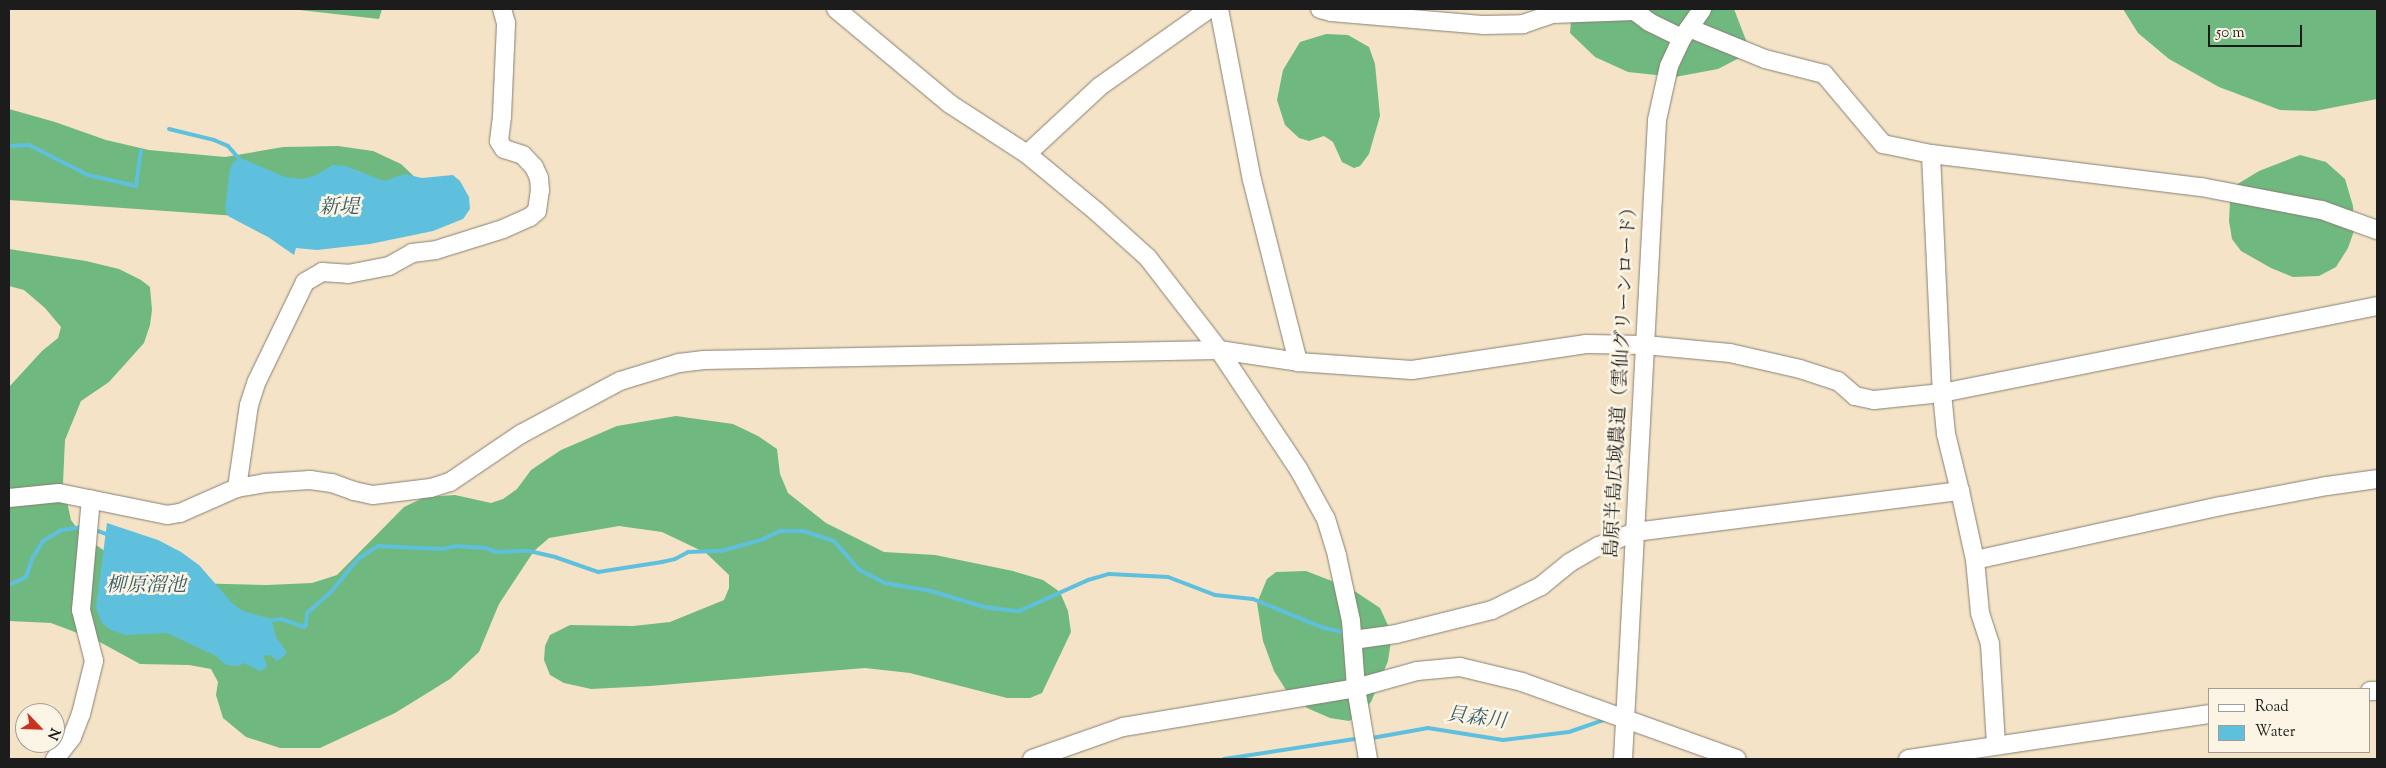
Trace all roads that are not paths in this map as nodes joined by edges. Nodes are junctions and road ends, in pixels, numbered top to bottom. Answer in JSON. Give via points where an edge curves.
{"nodes":[{"id":1,"x":502,"y":9,"type":"edge"},
{"id":2,"x":836,"y":9,"type":"edge"},
{"id":3,"x":1210,"y":9,"type":"edge"},
{"id":4,"x":1219,"y":9,"type":"edge"},
{"id":5,"x":1320,"y":9,"type":"edge"},
{"id":6,"x":1702,"y":9,"type":"edge"},
{"id":7,"x":1633,"y":10,"type":"edge"},
{"id":8,"x":1685,"y":33,"type":"junction"},
{"id":9,"x":1027,"y":154,"type":"junction"},
{"id":10,"x":1931,"y":154,"type":"junction"},
{"id":11,"x":2377,"y":230,"type":"edge"},
{"id":12,"x":2377,"y":306,"type":"edge"},
{"id":13,"x":1645,"y":345,"type":"junction"},
{"id":14,"x":1220,"y":350,"type":"junction"},
{"id":15,"x":1298,"y":362,"type":"junction"},
{"id":16,"x":1942,"y":393,"type":"junction"},
{"id":17,"x":2377,"y":479,"type":"edge"},
{"id":18,"x":237,"y":488,"type":"junction"},
{"id":19,"x":1960,"y":491,"type":"junction"},
{"id":20,"x":9,"y":498,"type":"edge"},
{"id":21,"x":91,"y":498,"type":"junction"},
{"id":22,"x":1635,"y":532,"type":"junction"},
{"id":23,"x":1975,"y":560,"type":"junction"},
{"id":24,"x":1352,"y":640,"type":"junction"},
{"id":25,"x":1356,"y":688,"type":"junction"},
{"id":26,"x":2208,"y":714,"type":"edge"},
{"id":27,"x":1625,"y":719,"type":"junction"},
{"id":28,"x":1996,"y":744,"type":"junction"},
{"id":29,"x":55,"y":759,"type":"edge"},
{"id":30,"x":1032,"y":759,"type":"edge"},
{"id":31,"x":1368,"y":759,"type":"edge"},
{"id":32,"x":1623,"y":759,"type":"edge"},
{"id":33,"x":1737,"y":759,"type":"edge"},
{"id":34,"x":1908,"y":759,"type":"edge"}],
"edges":[{"from":1,"to":18,"type":"street","via":[[506,23],[499,141],[504,149],[523,155],[534,167],[540,190],[537,211],[503,229],[436,250],[412,253],[390,266],[348,274],[322,272],[305,282],[252,397]]},
{"from":2,"to":9,"type":"street","via":[[950,104]]},
{"from":3,"to":9,"type":"street","via":[[1099,87]]},
{"from":4,"to":15,"type":"street","via":[[1252,180]]},
{"from":5,"to":7,"type":"street","via":[[1484,25],[1522,24],[1552,14]]},
{"from":6,"to":8,"type":"street","name":"島原半島広域農道（雲仙グリーンロード）"},
{"from":7,"to":8,"type":"street","via":[[1650,22]]},
{"from":8,"to":10,"type":"street","via":[[1824,74],[1883,144]]},
{"from":8,"to":13,"type":"street","name":"島原半島広域農道（雲仙グリーンロード）","via":[[1669,66],[1657,120]]},
{"from":9,"to":14,"type":"street","via":[[1148,258]]},
{"from":10,"to":11,"type":"street","via":[[2201,187],[2322,210]]},
{"from":10,"to":16,"type":"street"},
{"from":12,"to":16,"type":"street"},
{"from":13,"to":15,"type":"street","via":[[1586,344],[1412,370]]},
{"from":13,"to":16,"type":"street","via":[[1730,352],[1838,381],[1855,396],[1874,400]]},
{"from":13,"to":22,"type":"street","name":"島原半島広域農道（雲仙グリーンロード）"},
{"from":14,"to":15,"type":"street"},
{"from":14,"to":18,"type":"street","via":[[987,353],[679,363],[620,381],[521,434],[450,482],[431,488],[373,495],[310,480]]},
{"from":14,"to":24,"type":"street","via":[[1299,470],[1326,519],[1351,621]]},
{"from":16,"to":19,"type":"street","via":[[1946,434]]},
{"from":17,"to":23,"type":"street","via":[[2221,506]]},
{"from":18,"to":21,"type":"street","via":[[180,513],[167,515]]},
{"from":19,"to":22,"type":"street"},
{"from":19,"to":23,"type":"street"},
{"from":20,"to":21,"type":"street","via":[[59,493]]},
{"from":21,"to":29,"type":"street","via":[[81,610],[94,661],[72,737]]},
{"from":22,"to":24,"type":"street","via":[[1569,562],[1541,586],[1492,610],[1396,634]]},
{"from":22,"to":27,"type":"street","name":"島原半島広域農道（雲仙グリーンロード）"},
{"from":23,"to":28,"type":"street","via":[[1980,613],[1990,644]]},
{"from":24,"to":25,"type":"street"},
{"from":25,"to":27,"type":"street","via":[[1417,671],[1460,667],[1522,682]]},
{"from":25,"to":30,"type":"street","via":[[1123,728]]},
{"from":25,"to":31,"type":"street"},
{"from":26,"to":28,"type":"street"},
{"from":27,"to":32,"type":"street","name":"島原半島広域農道（雲仙グリーンロード）"},
{"from":27,"to":33,"type":"street"},
{"from":28,"to":34,"type":"street"}]}
